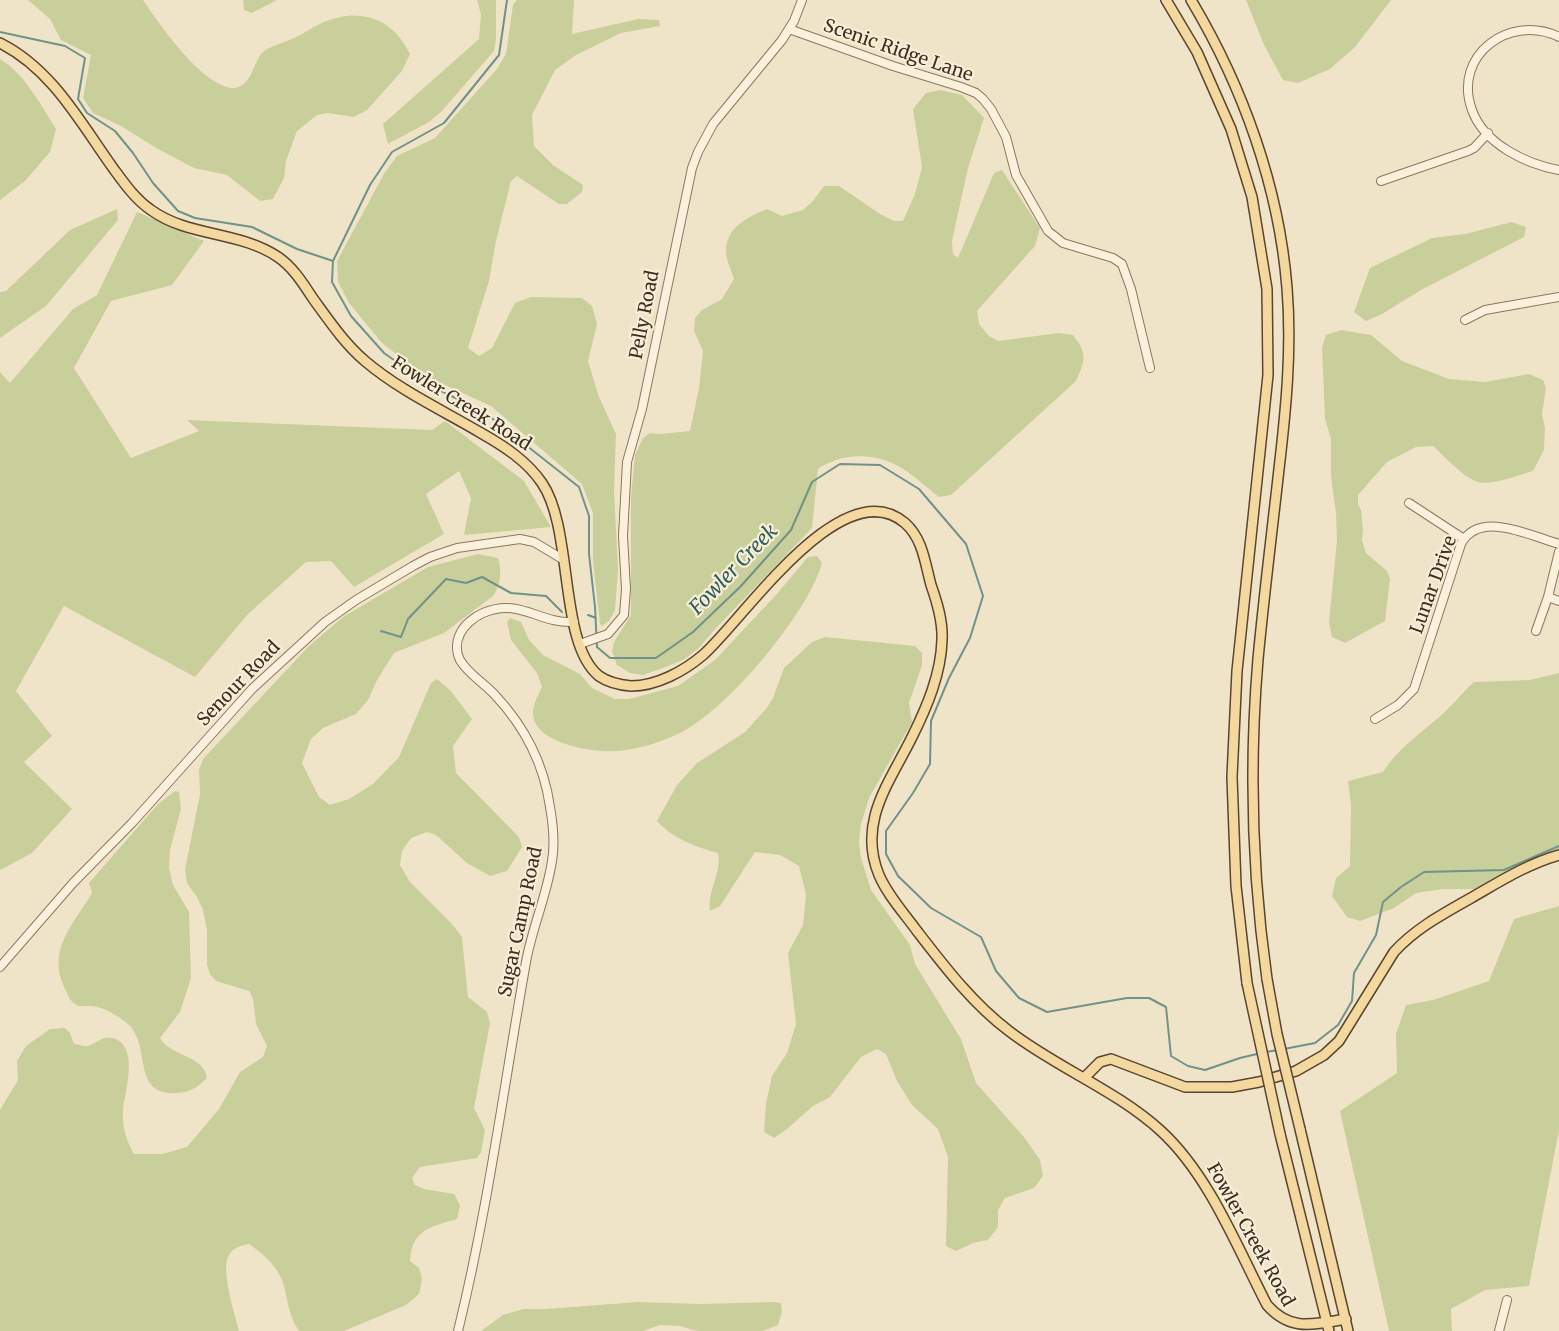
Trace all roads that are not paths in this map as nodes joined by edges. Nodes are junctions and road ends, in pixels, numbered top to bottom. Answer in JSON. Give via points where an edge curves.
{"nodes":[{"id":1,"x":802,"y":0,"type":"edge"},
{"id":2,"x":1166,"y":0,"type":"edge"},
{"id":3,"x":1191,"y":0,"type":"edge"},
{"id":4,"x":789,"y":29,"type":"junction"},
{"id":5,"x":1559,"y":37,"type":"edge"},
{"id":6,"x":0,"y":43,"type":"edge"},
{"id":7,"x":1488,"y":133,"type":"junction"},
{"id":8,"x":1559,"y":170,"type":"edge"},
{"id":9,"x":1381,"y":181,"type":"dead end"},
{"id":10,"x":1559,"y":297,"type":"edge"},
{"id":11,"x":1465,"y":320,"type":"dead end"},
{"id":12,"x":1150,"y":368,"type":"dead end"},
{"id":13,"x":1409,"y":503,"type":"dead end"},
{"id":14,"x":1464,"y":539,"type":"junction"},
{"id":15,"x":1559,"y":544,"type":"edge"},
{"id":16,"x":1559,"y":552,"type":"edge"},
{"id":17,"x":564,"y":560,"type":"junction"},
{"id":18,"x":1548,"y":597,"type":"junction"},
{"id":19,"x":1559,"y":601,"type":"edge"},
{"id":20,"x":574,"y":622,"type":"junction"},
{"id":21,"x":1536,"y":631,"type":"dead end"},
{"id":22,"x":580,"y":644,"type":"junction"},
{"id":23,"x":1375,"y":719,"type":"dead end"},
{"id":24,"x":1559,"y":855,"type":"edge"},
{"id":25,"x":0,"y":967,"type":"edge"},
{"id":26,"x":1084,"y":1078,"type":"junction"},
{"id":27,"x":1507,"y":1300,"type":"dead end"},
{"id":28,"x":1346,"y":1319,"type":"junction"},
{"id":29,"x":1328,"y":1327,"type":"edge"},
{"id":30,"x":458,"y":1331,"type":"edge"},
{"id":31,"x":1348,"y":1331,"type":"edge"},
{"id":32,"x":1499,"y":1331,"type":"edge"}],
"edges":[{"from":1,"to":4,"type":"street","name":"Pelly Road"},
{"from":2,"to":29,"type":"main road","bridge":true,"via":[[1197,52],[1231,129],[1252,197],[1267,289],[1268,375],[1237,671],[1232,777],[1236,876],[1247,983]]},
{"from":3,"to":28,"type":"main road","bridge":true,"via":[[1233,82],[1260,152],[1284,255],[1287,393],[1254,717],[1256,886],[1267,979],[1282,1054]]},
{"from":4,"to":12,"type":"street","name":"Scenic Ridge Lane","via":[[965,88],[983,99],[1006,137],[1016,175],[1048,231],[1063,243],[1122,264]]},
{"from":4,"to":22,"type":"street","name":"Pelly Road","via":[[713,124],[692,168],[642,409],[627,462],[624,615],[608,634]]},
{"from":5,"to":7,"type":"street","via":[[1530,29],[1516,31],[1496,39],[1480,54],[1471,75],[1469,99],[1476,118]]},
{"from":6,"to":17,"type":"main road","name":"Fowler Creek Road","via":[[30,62],[51,82],[125,185],[145,205],[169,221],[249,243],[279,258],[298,276],[339,334],[369,365],[527,465],[552,503]]},
{"from":7,"to":8,"type":"street","via":[[1512,153]]},
{"from":7,"to":9,"type":"street","via":[[1468,151]]},
{"from":10,"to":11,"type":"street","via":[[1485,310]]},
{"from":13,"to":14,"type":"street"},
{"from":14,"to":15,"type":"street","name":"Lunar Drive","via":[[1480,527],[1494,525]]},
{"from":14,"to":23,"type":"street","name":"Lunar Drive","via":[[1414,689]]},
{"from":16,"to":18,"type":"street"},
{"from":17,"to":20,"type":"main road","name":"Fowler Creek Road"},
{"from":17,"to":25,"type":"street","name":"Senour Road","via":[[520,538],[457,548],[413,566],[325,622],[252,688]]},
{"from":18,"to":19,"type":"street"},
{"from":18,"to":21,"type":"street"},
{"from":20,"to":22,"type":"main road","name":"Fowler Creek Road"},
{"from":20,"to":30,"type":"street","name":"Sugar Camp Road","via":[[555,621],[505,606],[477,615],[460,634],[457,644],[464,666],[516,718],[526,736],[548,794],[553,844],[551,869],[528,954],[474,1269]]},
{"from":22,"to":26,"type":"main road","name":"Fowler Creek Road","via":[[587,662],[609,681],[622,686],[655,682],[697,660],[803,546],[832,525],[859,513],[875,512],[904,523],[919,541],[924,556],[942,641],[926,709],[875,815],[871,832],[873,858],[889,893],[937,957],[983,1009],[1010,1033]]},
{"from":24,"to":26,"type":"main road","via":[[1507,877],[1405,940],[1339,1041],[1296,1071],[1232,1087],[1185,1087],[1111,1059],[1100,1062]]},
{"from":26,"to":29,"type":"main road","name":"Fowler Creek Road","via":[[1145,1118],[1177,1147],[1204,1185],[1276,1318],[1299,1328]]},
{"from":27,"to":32,"type":"street"},
{"from":28,"to":29,"type":"main road","name":"Fowler Creek Road"},
{"from":28,"to":31,"type":"main road"}]}
